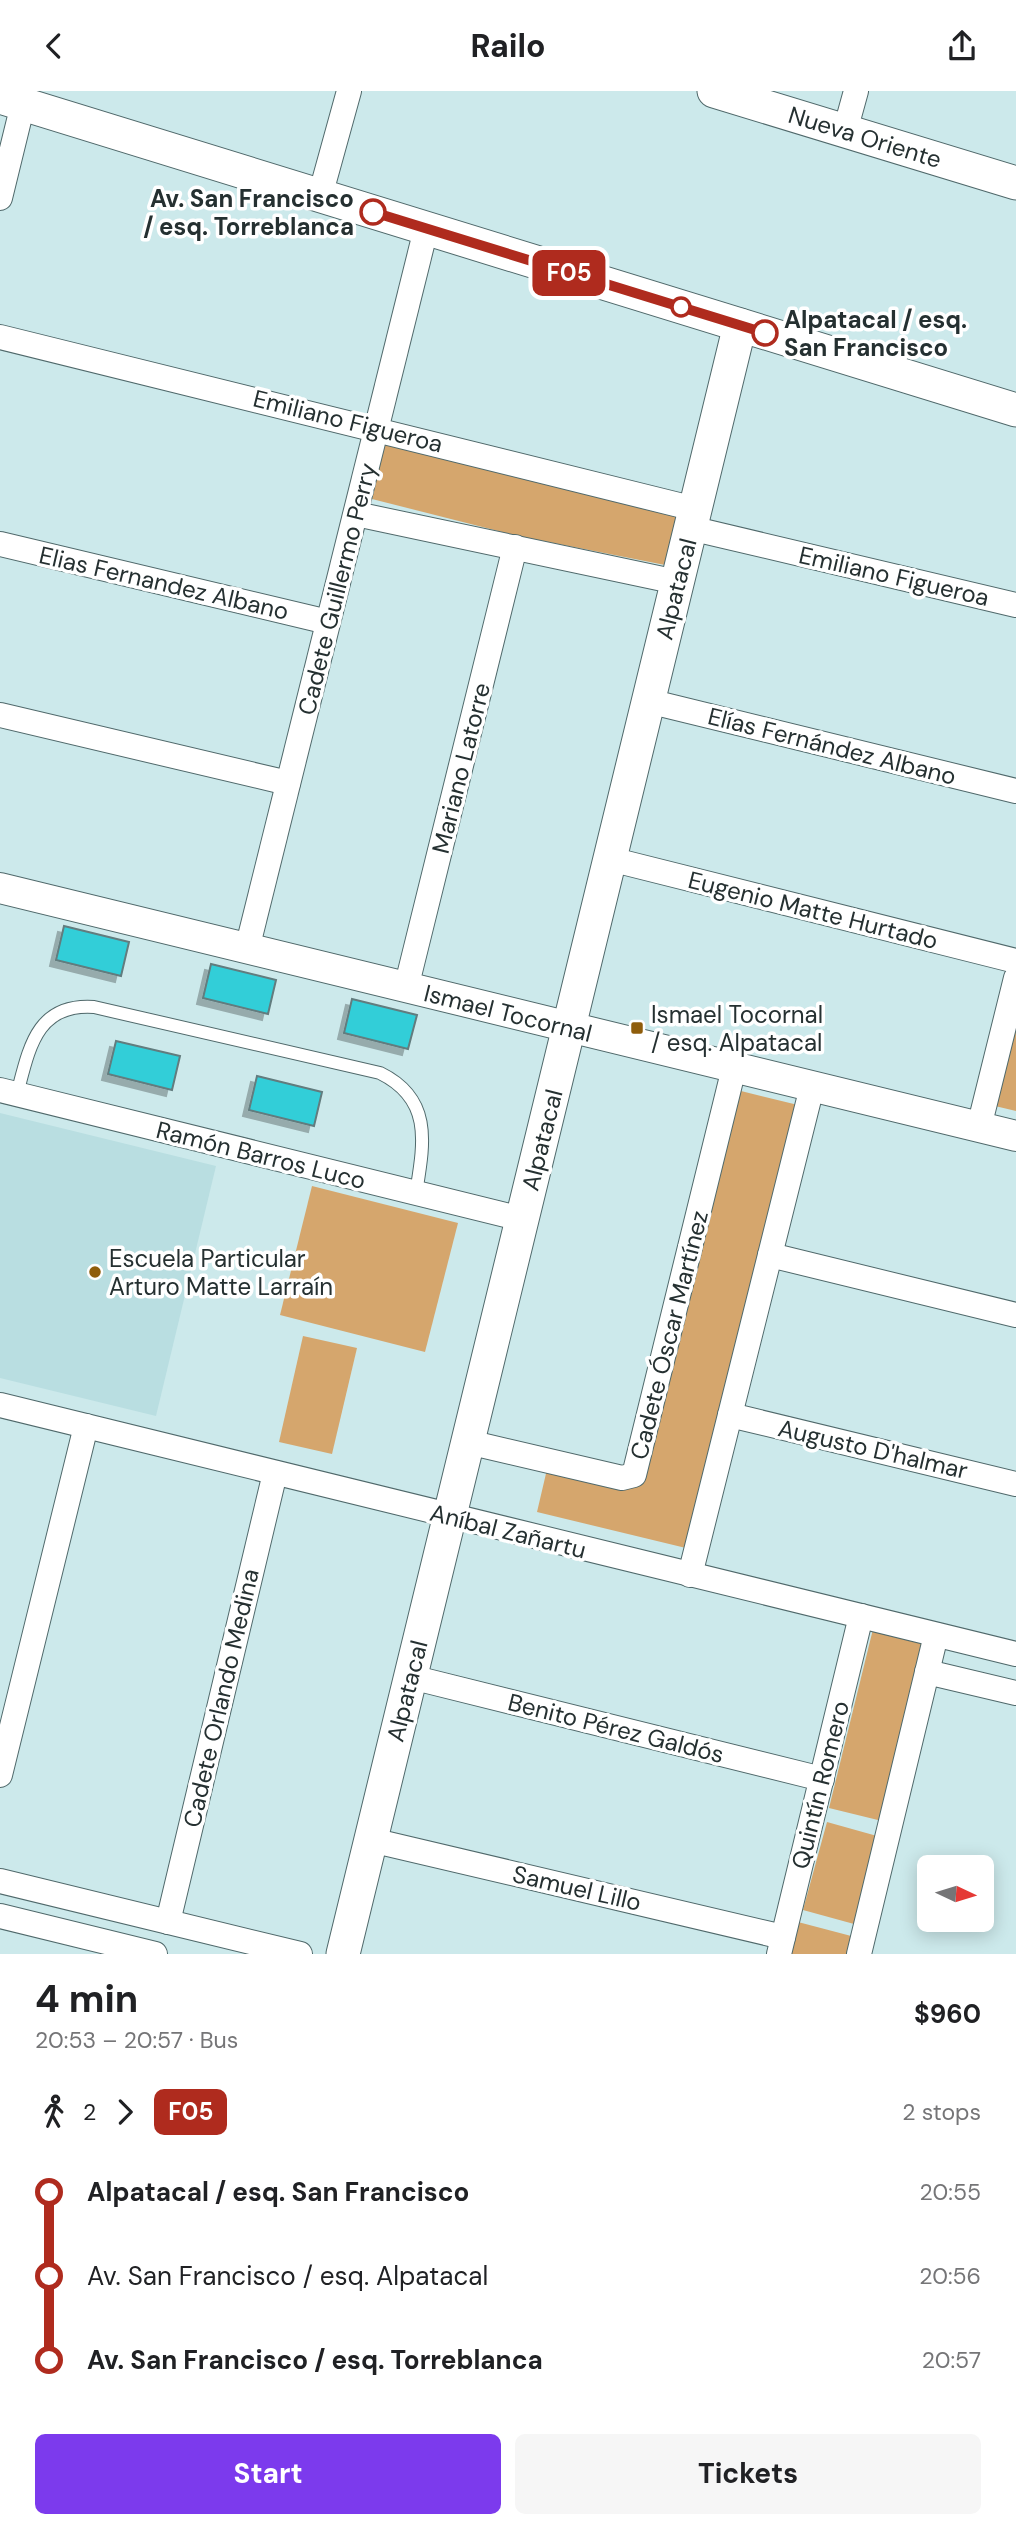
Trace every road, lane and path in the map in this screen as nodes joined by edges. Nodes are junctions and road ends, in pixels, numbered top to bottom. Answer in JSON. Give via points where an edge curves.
{"nodes":[{"id":1,"x":349,"y":91,"type":"edge"},
{"id":2,"x":714,"y":91,"type":"edge"},
{"id":3,"x":856,"y":91,"type":"edge"},
{"id":4,"x":12,"y":100,"type":"edge"},
{"id":5,"x":845,"y":131,"type":"junction"},
{"id":6,"x":1016,"y":183,"type":"edge"},
{"id":7,"x":320,"y":196,"type":"junction"},
{"id":8,"x":0,"y":198,"type":"edge"},
{"id":9,"x":426,"y":229,"type":"junction"},
{"id":10,"x":740,"y":325,"type":"junction"},
{"id":11,"x":0,"y":337,"type":"edge"},
{"id":12,"x":1016,"y":411,"type":"edge"},
{"id":13,"x":377,"y":428,"type":"junction"},
{"id":14,"x":356,"y":514,"type":"junction"},
{"id":15,"x":693,"y":519,"type":"junction"},
{"id":16,"x":0,"y":544,"type":"edge"},
{"id":17,"x":515,"y":547,"type":"junction"},
{"id":18,"x":677,"y":582,"type":"junction"},
{"id":19,"x":1016,"y":605,"type":"edge"},
{"id":20,"x":328,"y":622,"type":"junction"},
{"id":21,"x":648,"y":702,"type":"junction"},
{"id":22,"x":0,"y":715,"type":"edge"},
{"id":23,"x":288,"y":783,"type":"junction"},
{"id":24,"x":1016,"y":791,"type":"edge"},
{"id":25,"x":610,"y":859,"type":"junction"},
{"id":26,"x":0,"y":888,"type":"edge"},
{"id":27,"x":247,"y":949,"type":"junction"},
{"id":28,"x":1016,"y":961,"type":"edge"},
{"id":29,"x":1016,"y":978,"type":"edge"},
{"id":30,"x":406,"y":988,"type":"junction"},
{"id":31,"x":569,"y":1029,"type":"junction"},
{"id":32,"x":734,"y":1068,"type":"junction"},
{"id":33,"x":812,"y":1087,"type":"junction"},
{"id":34,"x":8,"y":1092,"type":"edge"},
{"id":35,"x":979,"y":1127,"type":"junction"},
{"id":36,"x":1016,"y":1136,"type":"edge"},
{"id":37,"x":416,"y":1193,"type":"junction"},
{"id":38,"x":523,"y":1219,"type":"junction"},
{"id":39,"x":770,"y":1255,"type":"junction"},
{"id":40,"x":1016,"y":1315,"type":"edge"},
{"id":41,"x":0,"y":1405,"type":"edge"},
{"id":42,"x":730,"y":1415,"type":"junction"},
{"id":43,"x":86,"y":1426,"type":"junction"},
{"id":44,"x":468,"y":1442,"type":"junction"},
{"id":45,"x":275,"y":1473,"type":"junction"},
{"id":46,"x":1016,"y":1483,"type":"edge"},
{"id":47,"x":450,"y":1517,"type":"junction"},
{"id":48,"x":690,"y":1575,"type":"junction"},
{"id":49,"x":861,"y":1616,"type":"junction"},
{"id":50,"x":936,"y":1635,"type":"junction"},
{"id":51,"x":1016,"y":1654,"type":"edge"},
{"id":52,"x":927,"y":1672,"type":"junction"},
{"id":53,"x":411,"y":1677,"type":"junction"},
{"id":54,"x":1016,"y":1693,"type":"edge"},
{"id":55,"x":0,"y":1775,"type":"edge"},
{"id":56,"x":822,"y":1779,"type":"junction"},
{"id":57,"x":371,"y":1840,"type":"junction"},
{"id":58,"x":0,"y":1881,"type":"edge"},
{"id":59,"x":0,"y":1916,"type":"edge"},
{"id":60,"x":168,"y":1922,"type":"junction"},
{"id":61,"x":781,"y":1946,"type":"edge"},
{"id":62,"x":155,"y":1954,"type":"edge"},
{"id":63,"x":300,"y":1954,"type":"edge"},
{"id":64,"x":343,"y":1954,"type":"edge"},
{"id":65,"x":859,"y":1954,"type":"edge"}],
"edges":[{"from":1,"to":7,"type":"street"},
{"from":2,"to":5,"type":"main road","name":"Nueva Oriente"},
{"from":3,"to":5,"type":"street"},
{"from":4,"to":7,"type":"main road"},
{"from":4,"to":8,"type":"street"},
{"from":5,"to":6,"type":"main road","name":"Nueva Oriente"},
{"from":7,"to":9,"type":"main road"},
{"from":9,"to":10,"type":"main road"},
{"from":9,"to":13,"type":"street","name":"Cadete Guillermo Perry"},
{"from":10,"to":12,"type":"main road"},
{"from":10,"to":15,"type":"main road","name":"Alpatacal"},
{"from":11,"to":13,"type":"street","name":"Emiliano Figueroa"},
{"from":13,"to":14,"type":"street","name":"Cadete Guillermo Perry"},
{"from":13,"to":15,"type":"street","name":"Emiliano Figueroa"},
{"from":14,"to":17,"type":"street"},
{"from":14,"to":20,"type":"street","name":"Cadete Guillermo Perry"},
{"from":15,"to":18,"type":"main road","name":"Alpatacal"},
{"from":15,"to":19,"type":"street","name":"Emiliano Figueroa"},
{"from":16,"to":20,"type":"street","name":"Elias Fernandez Albano"},
{"from":17,"to":18,"type":"street"},
{"from":17,"to":30,"type":"street","name":"Mariano Latorre"},
{"from":18,"to":21,"type":"main road","name":"Alpatacal"},
{"from":20,"to":23,"type":"street","name":"Cadete Guillermo Perry"},
{"from":21,"to":24,"type":"street","name":"Elías Fernández Albano"},
{"from":21,"to":25,"type":"main road","name":"Alpatacal"},
{"from":22,"to":23,"type":"street"},
{"from":23,"to":27,"type":"street","name":"Cadete Guillermo Perry"},
{"from":25,"to":28,"type":"street","name":"Eugenio Matte Hurtado"},
{"from":25,"to":31,"type":"main road","name":"Alpatacal"},
{"from":26,"to":27,"type":"street","name":"Ismael Tocornal"},
{"from":27,"to":30,"type":"street","name":"Ismael Tocornal"},
{"from":29,"to":35,"type":"street"},
{"from":30,"to":31,"type":"street","name":"Ismael Tocornal"},
{"from":31,"to":32,"type":"street","name":"Ismael Tocornal"},
{"from":31,"to":38,"type":"main road","name":"Alpatacal"},
{"from":32,"to":33,"type":"street","name":"Ismael Tocornal"},
{"from":32,"to":44,"type":"street","name":"Cadete Óscar Martínez","via":[[634,1475],[622,1479]]},
{"from":33,"to":35,"type":"street","name":"Ismael Tocornal"},
{"from":33,"to":39,"type":"street"},
{"from":34,"to":37,"type":"street","name":"Ramón Barros Luco"},
{"from":34,"to":37,"type":"lane","via":[[36,1033],[74,1006],[380,1073],[397,1081],[413,1098],[421,1122],[423,1148]]},
{"from":35,"to":36,"type":"street","name":"Ismael Tocornal"},
{"from":37,"to":38,"type":"street","name":"Ramón Barros Luco"},
{"from":38,"to":44,"type":"main road","name":"Alpatacal"},
{"from":39,"to":40,"type":"street"},
{"from":39,"to":42,"type":"street"},
{"from":41,"to":43,"type":"street","name":"Aníbal Zañartu"},
{"from":42,"to":46,"type":"street","name":"Augusto D'halmar"},
{"from":42,"to":48,"type":"street"},
{"from":43,"to":45,"type":"street","name":"Aníbal Zañartu"},
{"from":43,"to":55,"type":"street"},
{"from":44,"to":47,"type":"main road","name":"Alpatacal"},
{"from":45,"to":47,"type":"street","name":"Aníbal Zañartu"},
{"from":45,"to":60,"type":"street","name":"Cadete Orlando Medina"},
{"from":47,"to":48,"type":"street","name":"Aníbal Zañartu"},
{"from":47,"to":53,"type":"main road","name":"Alpatacal"},
{"from":48,"to":49,"type":"street","name":"Aníbal Zañartu"},
{"from":49,"to":50,"type":"street","name":"Aníbal Zañartu"},
{"from":49,"to":56,"type":"street","name":"Quintín Romero"},
{"from":50,"to":51,"type":"street","name":"Aníbal Zañartu"},
{"from":50,"to":52,"type":"street"},
{"from":52,"to":54,"type":"street"},
{"from":52,"to":65,"type":"street"},
{"from":53,"to":56,"type":"street","name":"Benito Pérez Galdós"},
{"from":53,"to":57,"type":"main road","name":"Alpatacal"},
{"from":56,"to":61,"type":"street","name":"Quintín Romero"},
{"from":57,"to":61,"type":"street","name":"Samuel Lillo"},
{"from":57,"to":64,"type":"main road","name":"Alpatacal"},
{"from":58,"to":60,"type":"street"},
{"from":59,"to":62,"type":"street"},
{"from":60,"to":63,"type":"street"}]}
